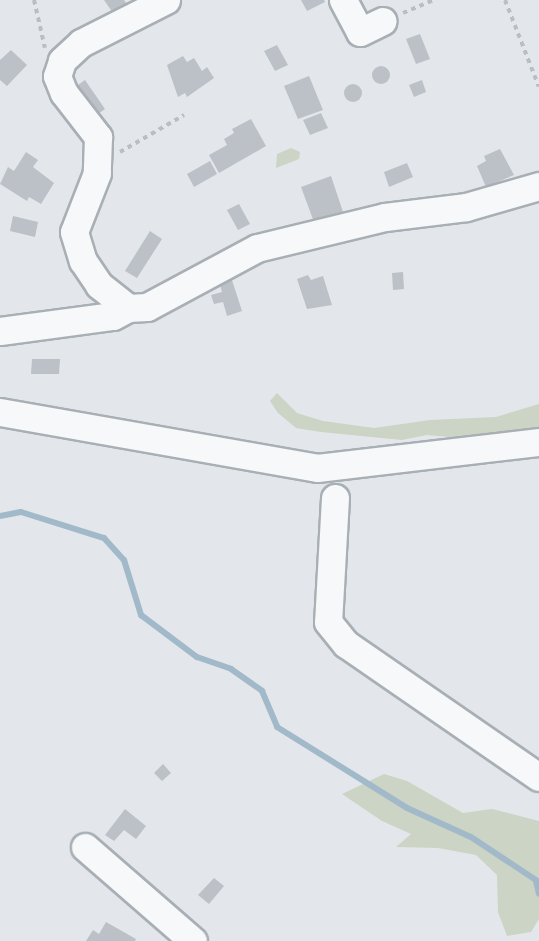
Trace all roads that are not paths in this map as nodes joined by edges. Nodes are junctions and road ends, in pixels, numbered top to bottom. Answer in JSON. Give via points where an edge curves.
{"nodes":[{"id":1,"x":166,"y":0,"type":"edge"},
{"id":2,"x":343,"y":0,"type":"edge"},
{"id":3,"x":383,"y":21,"type":"road end"},
{"id":4,"x":539,"y":186,"type":"edge"},
{"id":5,"x":128,"y":308,"type":"junction"},
{"id":6,"x":0,"y":331,"type":"edge"},
{"id":7,"x":0,"y":412,"type":"edge"},
{"id":8,"x":539,"y":442,"type":"edge"},
{"id":9,"x":335,"y":498,"type":"dead end"},
{"id":10,"x":539,"y":777,"type":"edge"},
{"id":11,"x":85,"y":847,"type":"dead end"},
{"id":12,"x":193,"y":941,"type":"edge"}],
"edges":[{"from":1,"to":5,"type":"street","via":[[81,43],[62,61],[57,76],[64,93],[98,137],[99,158],[74,232],[83,261],[99,285]]},
{"from":2,"to":3,"type":"street","via":[[360,32]]},
{"from":4,"to":5,"type":"street","via":[[466,207],[385,217],[257,248],[147,307]]},
{"from":5,"to":6,"type":"street","via":[[113,316]]},
{"from":7,"to":8,"type":"street","via":[[317,468]]},
{"from":9,"to":10,"type":"street","via":[[328,622],[346,644]]},
{"from":11,"to":12,"type":"street"}]}
